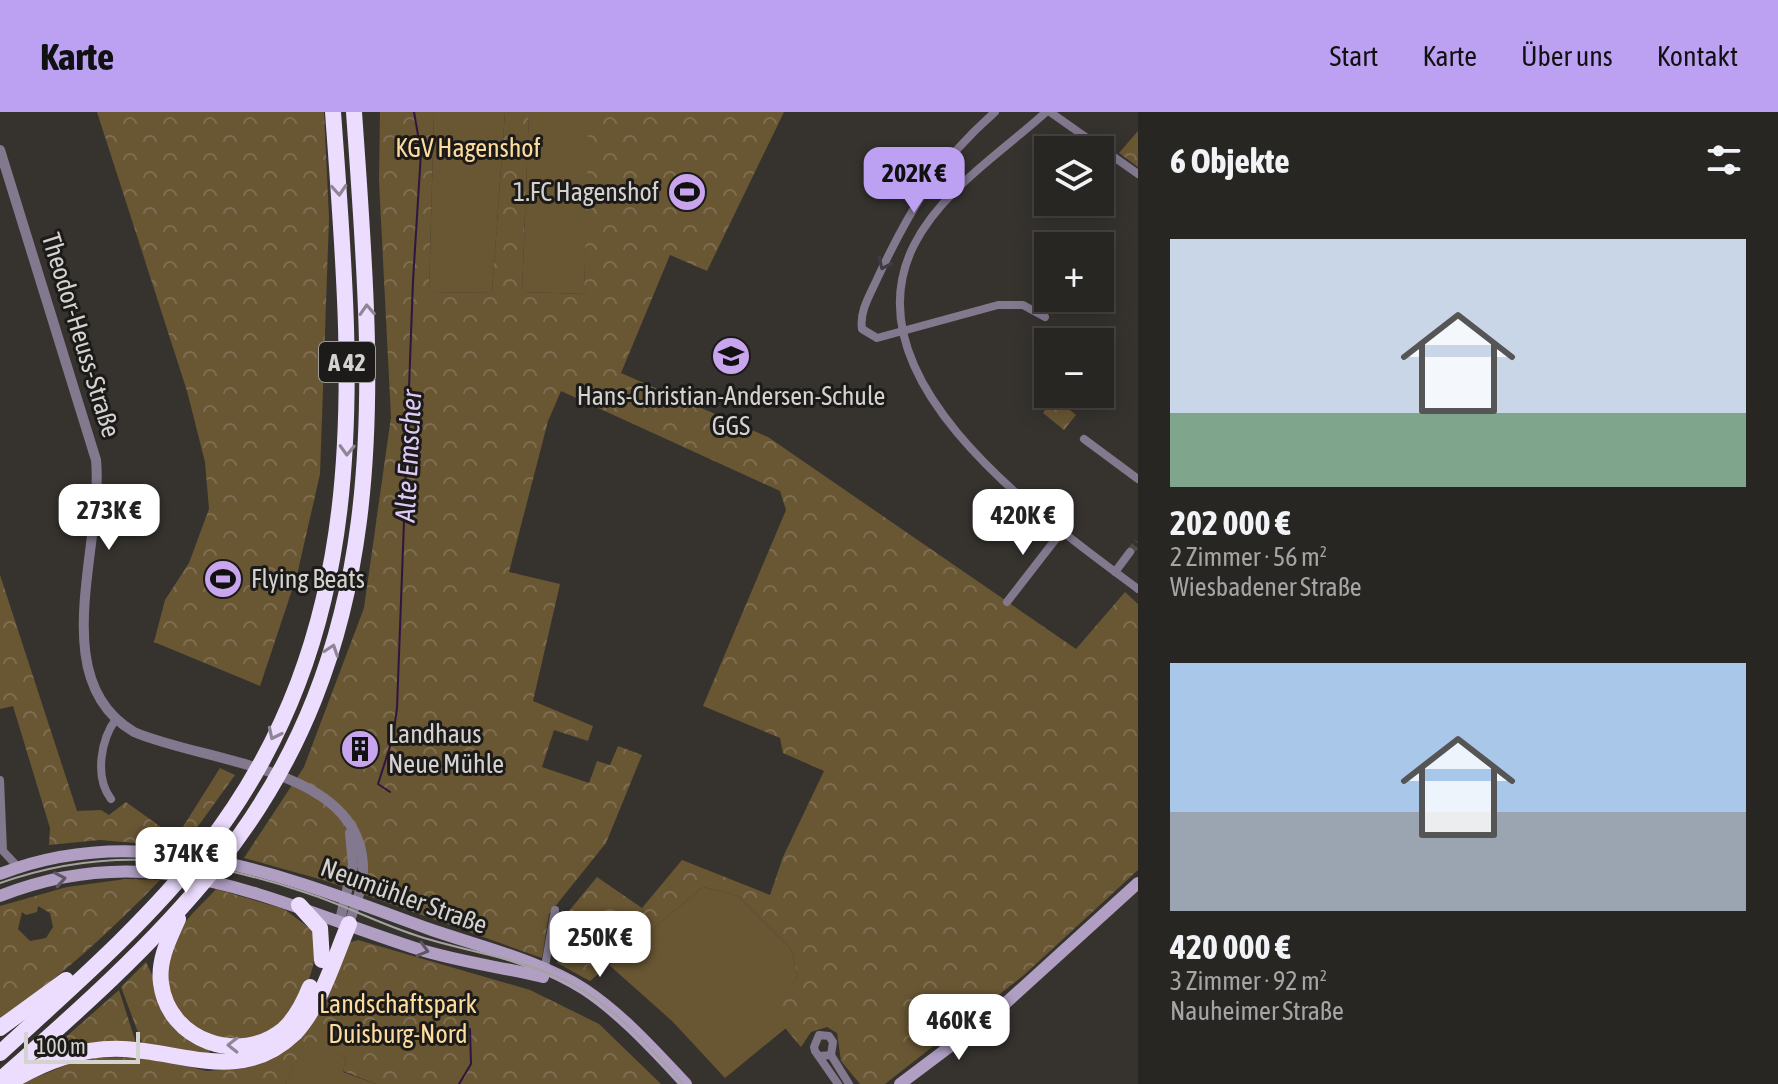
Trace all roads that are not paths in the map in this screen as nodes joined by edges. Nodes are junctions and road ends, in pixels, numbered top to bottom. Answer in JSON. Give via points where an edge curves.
{"nodes":[{"id":1,"x":333,"y":112,"type":"edge"},
{"id":2,"x":354,"y":112,"type":"edge"},
{"id":3,"x":995,"y":112,"type":"edge"},
{"id":4,"x":1048,"y":112,"type":"edge"},
{"id":5,"x":0,"y":150,"type":"edge"},
{"id":6,"x":1138,"y":174,"type":"edge"},
{"id":7,"x":1045,"y":317,"type":"dead end"},
{"id":8,"x":902,"y":332,"type":"junction"},
{"id":9,"x":1084,"y":439,"type":"dead end"},
{"id":10,"x":1138,"y":479,"type":"edge"},
{"id":11,"x":1062,"y":531,"type":"junction"},
{"id":12,"x":1130,"y":552,"type":"dead end"},
{"id":13,"x":1115,"y":572,"type":"junction"},
{"id":14,"x":1138,"y":589,"type":"edge"},
{"id":15,"x":1007,"y":602,"type":"dead end"},
{"id":16,"x":116,"y":719,"type":"junction"},
{"id":17,"x":0,"y":780,"type":"edge"},
{"id":18,"x":111,"y":799,"type":"dead end"},
{"id":19,"x":2,"y":853,"type":"edge"},
{"id":20,"x":18,"y":867,"type":"junction"},
{"id":21,"x":0,"y":874,"type":"edge"},
{"id":22,"x":1138,"y":883,"type":"edge"},
{"id":23,"x":0,"y":896,"type":"edge"},
{"id":24,"x":352,"y":900,"type":"junction"},
{"id":25,"x":185,"y":903,"type":"junction"},
{"id":26,"x":299,"y":905,"type":"junction"},
{"id":27,"x":555,"y":910,"type":"dead end"},
{"id":28,"x":344,"y":922,"type":"junction"},
{"id":29,"x":322,"y":960,"type":"junction"},
{"id":30,"x":95,"y":962,"type":"junction"},
{"id":31,"x":543,"y":974,"type":"junction"},
{"id":32,"x":0,"y":1028,"type":"edge"},
{"id":33,"x":0,"y":1053,"type":"edge"},
{"id":34,"x":831,"y":1055,"type":"junction"},
{"id":35,"x":819,"y":1056,"type":"junction"},
{"id":36,"x":0,"y":1080,"type":"edge"},
{"id":37,"x":7,"y":1084,"type":"edge"},
{"id":38,"x":674,"y":1084,"type":"edge"},
{"id":39,"x":686,"y":1084,"type":"edge"},
{"id":40,"x":838,"y":1084,"type":"edge"},
{"id":41,"x":849,"y":1084,"type":"edge"},
{"id":42,"x":900,"y":1084,"type":"edge"}],
"edges":[{"from":1,"to":30,"type":"highway","number":"A 42","one_way":true,"via":[[346,316],[346,474],[322,610],[301,678],[251,778],[174,885]]},
{"from":25,"to":2,"type":"highway","number":"A 42","one_way":true,"via":[[228,850],[281,769],[337,635],[363,506],[369,363]]},
{"from":3,"to":8,"type":"street","one_way":true,"via":[[921,192],[862,311],[866,334],[877,338]]},
{"from":4,"to":6,"type":"street"},
{"from":4,"to":8,"type":"street","via":[[952,196],[925,228],[906,265]]},
{"from":5,"to":16,"type":"street","name":"Theodor-Heuss-Straße","via":[[96,460],[98,512],[83,611],[84,645],[97,696]]},
{"from":7,"to":8,"type":"street","via":[[1023,305],[998,305]]},
{"from":8,"to":11,"type":"street","via":[[914,369],[952,425],[1002,480]]},
{"from":9,"to":10,"type":"street"},
{"from":11,"to":13,"type":"street"},
{"from":11,"to":15,"type":"street"},
{"from":12,"to":13,"type":"street"},
{"from":13,"to":14,"type":"street"},
{"from":16,"to":18,"type":"street","via":[[102,751]]},
{"from":16,"to":24,"type":"street","name":"Theodor-Heuss-Straße","via":[[134,732],[311,787],[329,800],[357,834],[362,862]]},
{"from":17,"to":19,"type":"street"},
{"from":19,"to":20,"type":"street"},
{"from":20,"to":21,"type":"main road","name":"Neumühler Straße"},
{"from":20,"to":24,"type":"main road","name":"Neumühler Straße","via":[[62,854],[155,851],[254,868]]},
{"from":22,"to":42,"type":"main road","via":[[997,1011]]},
{"from":23,"to":26,"type":"main road","name":"Neumühler Straße","one_way":true,"via":[[50,881],[121,870],[156,871],[242,887]]},
{"from":24,"to":28,"type":"street","name":"Theodor-Heuss-Straße"},
{"from":24,"to":31,"type":"main road","name":"Neumühler Straße"},
{"from":29,"to":25,"type":"highway","one_way":true,"via":[[285,1028],[235,1047],[199,1039],[174,1017],[160,981],[166,945]]},
{"from":25,"to":36,"type":"highway","number":"A 42"},
{"from":26,"to":28,"type":"main road","name":"Neumühler Straße"},
{"from":26,"to":29,"type":"highway","via":[[320,928]]},
{"from":27,"to":31,"type":"street"},
{"from":28,"to":29,"type":"highway"},
{"from":28,"to":31,"type":"main road","name":"Neumühler Straße","one_way":true,"via":[[420,950]]},
{"from":28,"to":37,"type":"highway","via":[[310,1013],[296,1032],[266,1055],[224,1066],[123,1049],[67,1056]]},
{"from":30,"to":32,"type":"highway"},
{"from":30,"to":33,"type":"highway","number":"A 42"},
{"from":31,"to":38,"type":"main road","name":"Neumühler Straße","via":[[593,1004]]},
{"from":31,"to":39,"type":"main road","name":"Neumühler Straße","via":[[572,982],[598,999]]},
{"from":34,"to":35,"type":"street"},
{"from":34,"to":35,"type":"street","via":[[833,1042],[822,1034],[813,1044]]},
{"from":34,"to":41,"type":"street"},
{"from":35,"to":40,"type":"street"}]}
